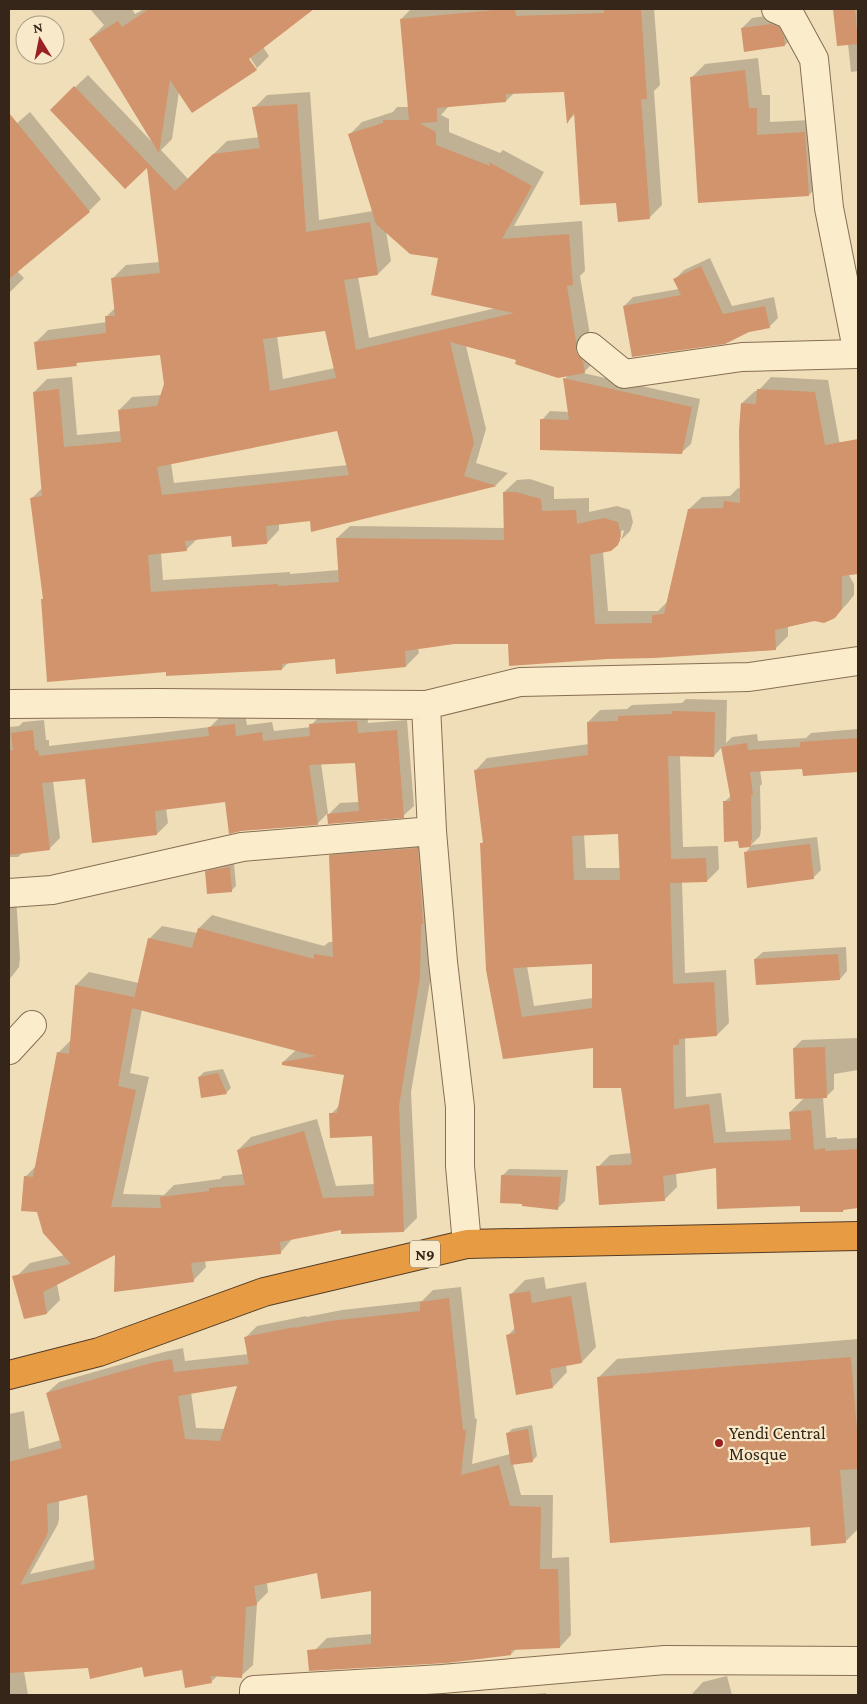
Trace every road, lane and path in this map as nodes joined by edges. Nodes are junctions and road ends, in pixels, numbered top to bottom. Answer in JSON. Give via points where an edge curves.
{"nodes":[{"id":1,"x":776,"y":9,"type":"edge"},
{"id":2,"x":591,"y":347,"type":"dead end"},
{"id":3,"x":858,"y":354,"type":"edge"},
{"id":4,"x":858,"y":661,"type":"edge"},
{"id":5,"x":9,"y":704,"type":"edge"},
{"id":6,"x":426,"y":705,"type":"junction"},
{"id":7,"x":432,"y":831,"type":"junction"},
{"id":8,"x":9,"y":893,"type":"edge"},
{"id":9,"x":32,"y":1024,"type":"dead end"},
{"id":10,"x":9,"y":1050,"type":"edge"},
{"id":11,"x":858,"y":1236,"type":"edge"},
{"id":12,"x":467,"y":1244,"type":"junction"},
{"id":13,"x":9,"y":1375,"type":"edge"},
{"id":14,"x":858,"y":1661,"type":"edge"},
{"id":15,"x":254,"y":1695,"type":"edge"}],
"edges":[{"from":1,"to":3,"type":"street","via":[[790,15],[814,59],[829,208]]},
{"from":2,"to":3,"type":"street","via":[[624,374],[742,357]]},
{"from":4,"to":6,"type":"street","via":[[749,677],[520,682]]},
{"from":5,"to":6,"type":"street"},
{"from":6,"to":7,"type":"street"},
{"from":7,"to":8,"type":"street","via":[[242,847],[52,890]]},
{"from":7,"to":12,"type":"street","via":[[460,1107],[460,1166]]},
{"from":9,"to":10,"type":"street"},
{"from":11,"to":12,"type":"highway","number":"N9"},
{"from":12,"to":13,"type":"highway","number":"N9","via":[[264,1292],[99,1352]]},
{"from":14,"to":15,"type":"street","via":[[665,1660],[442,1679],[254,1690]]}]}
